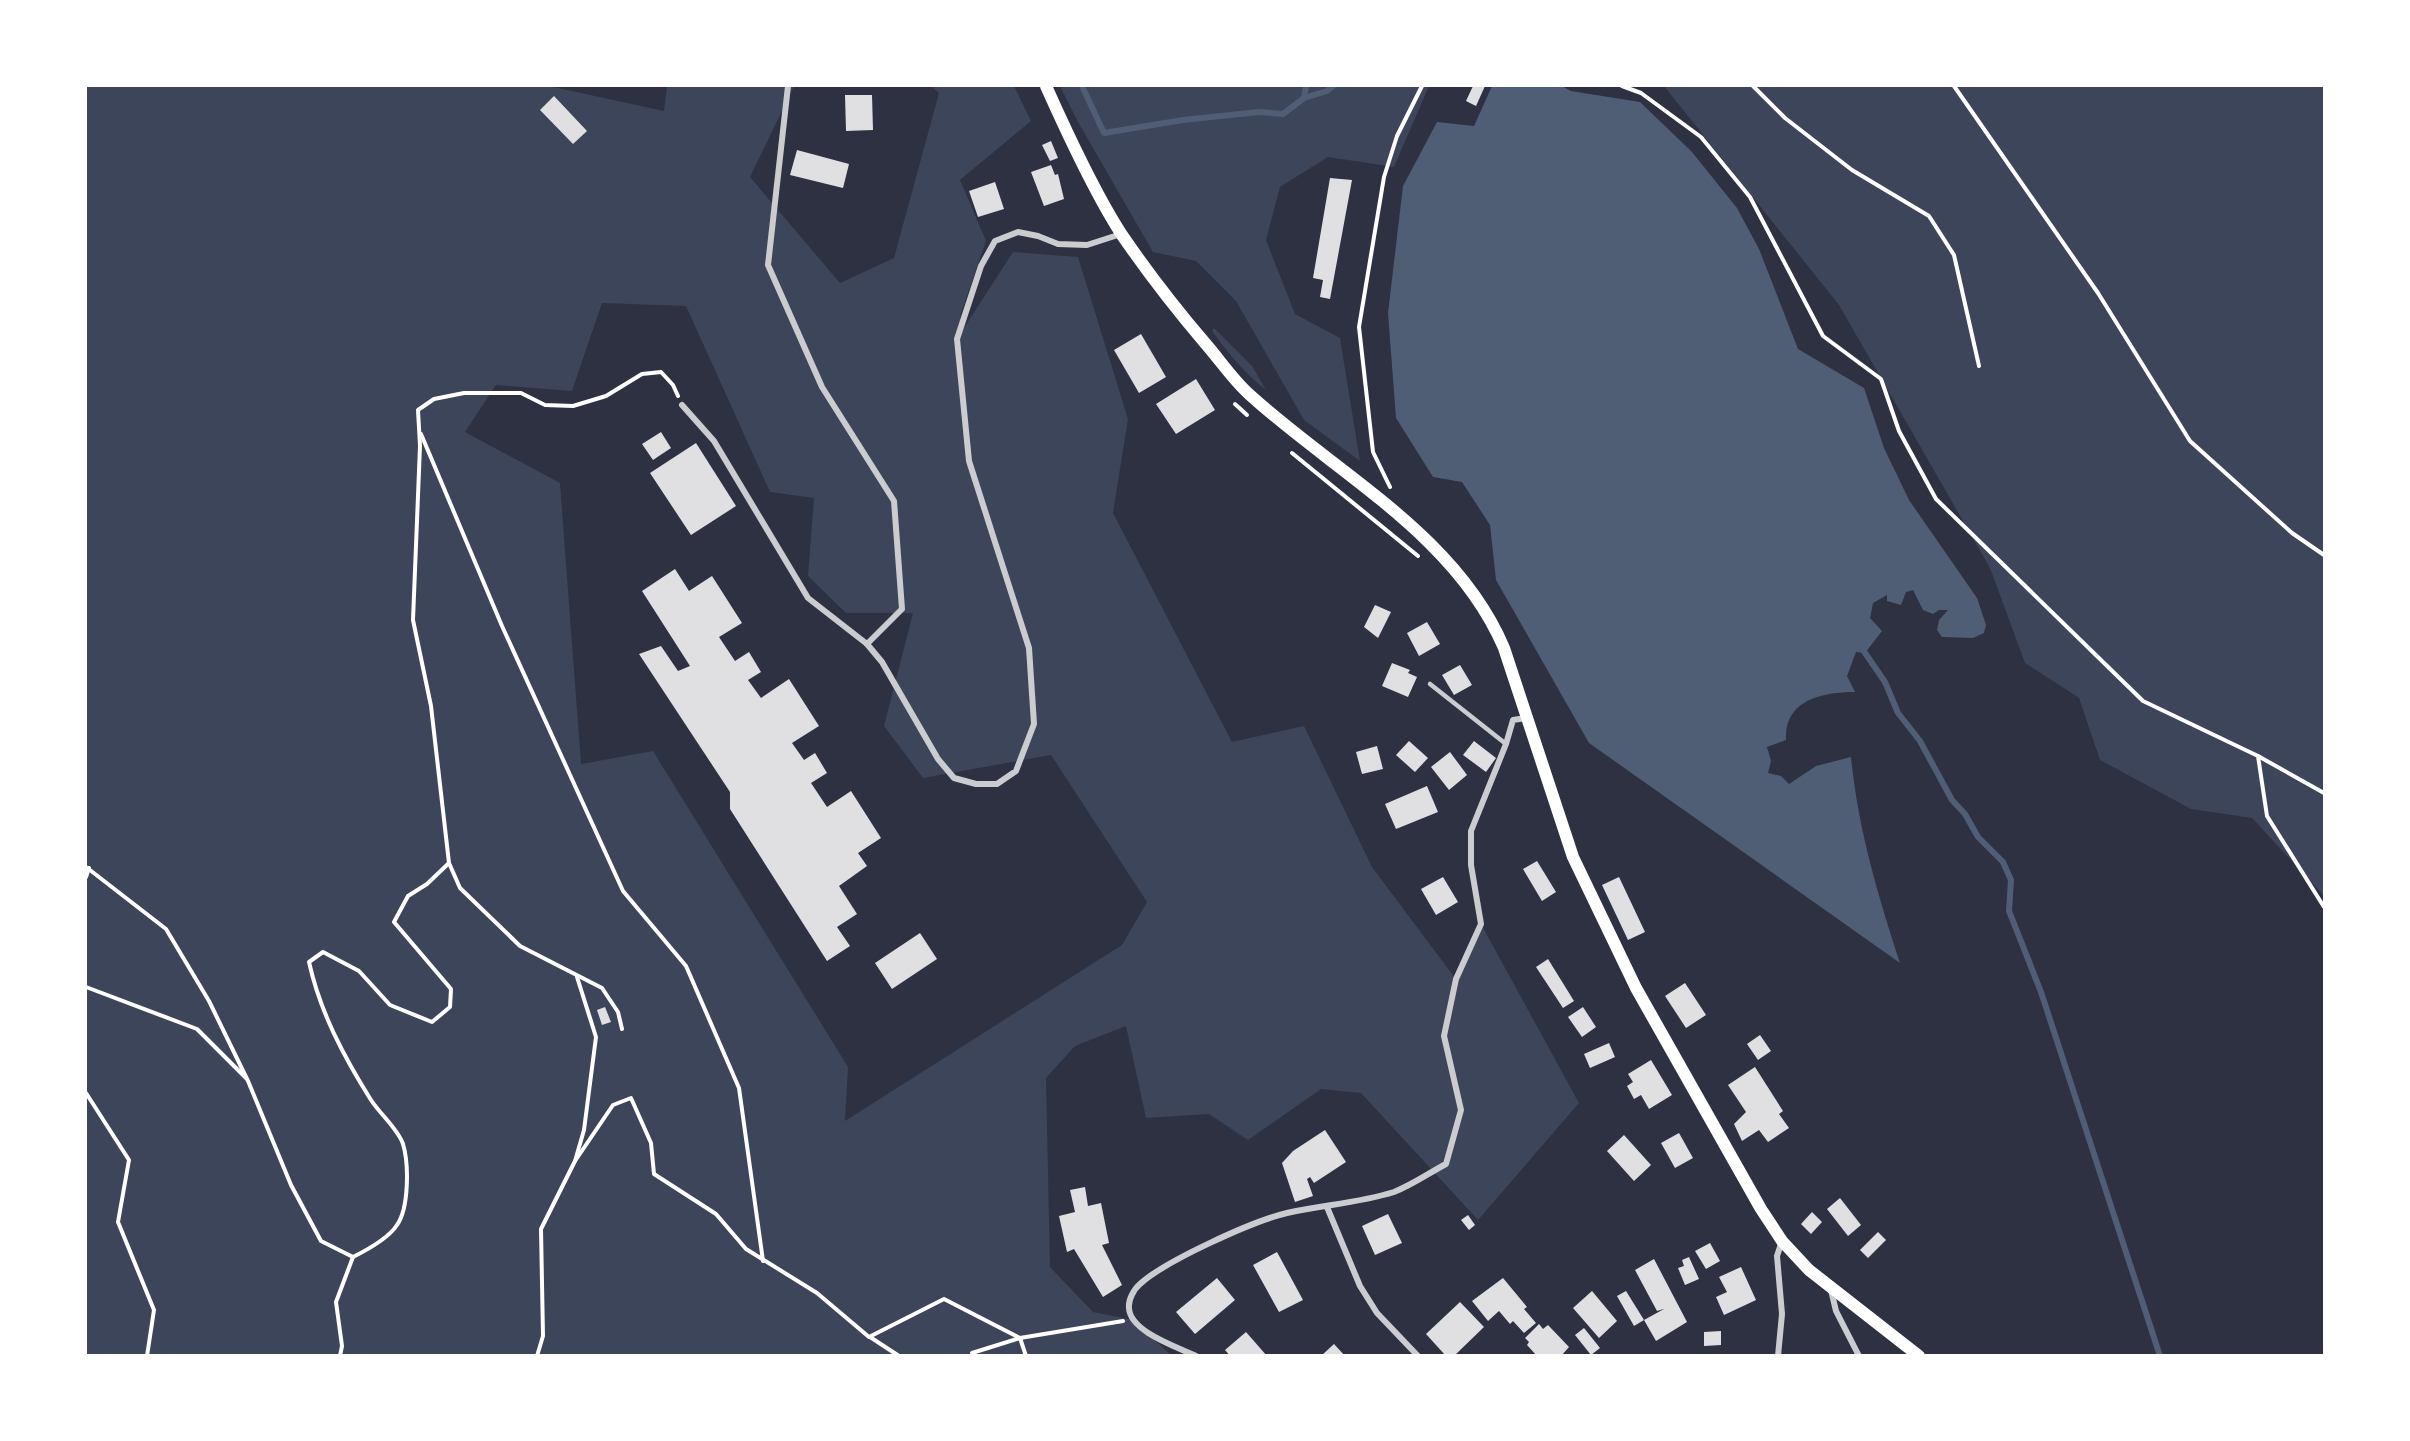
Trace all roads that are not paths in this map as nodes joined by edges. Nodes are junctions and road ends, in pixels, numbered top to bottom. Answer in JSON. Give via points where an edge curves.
{"nodes":[{"id":1,"x":788,"y":86,"type":"edge"},
{"id":2,"x":1046,"y":86,"type":"edge"},
{"id":3,"x":1121,"y":234,"type":"junction"},
{"id":4,"x":682,"y":405,"type":"road end"},
{"id":5,"x":867,"y":644,"type":"junction"},
{"id":6,"x":1430,"y":684,"type":"dead end"},
{"id":7,"x":1526,"y":718,"type":"junction"},
{"id":8,"x":1506,"y":744,"type":"junction"},
{"id":9,"x":1327,"y":1207,"type":"junction"},
{"id":10,"x":1782,"y":1241,"type":"junction"},
{"id":11,"x":1831,"y":1290,"type":"junction"},
{"id":12,"x":1197,"y":1356,"type":"edge"},
{"id":13,"x":1418,"y":1356,"type":"edge"},
{"id":14,"x":1778,"y":1356,"type":"edge"},
{"id":15,"x":1859,"y":1356,"type":"edge"},
{"id":16,"x":1919,"y":1356,"type":"edge"}],
"edges":[{"from":1,"to":5,"type":"street","via":[[768,265],[822,387],[894,501],[902,609]]},
{"from":2,"to":3,"type":"main road"},
{"from":3,"to":5,"type":"street","via":[[1087,245],[1058,244],[1018,232],[995,241],[981,266],[957,339],[969,461],[1029,648],[1034,724],[1016,771],[997,784],[954,778],[938,759],[882,662]]},
{"from":3,"to":7,"type":"main road","via":[[1248,394],[1409,524],[1472,588],[1492,618]]},
{"from":4,"to":5,"type":"street","via":[[714,441],[808,597]]},
{"from":6,"to":8,"type":"lane"},
{"from":7,"to":8,"type":"street","via":[[1513,720]]},
{"from":7,"to":10,"type":"main road","via":[[1573,857],[1631,978]]},
{"from":8,"to":9,"type":"street","via":[[1472,831],[1471,866],[1481,924],[1456,979],[1444,1035],[1461,1110],[1446,1164],[1395,1191]]},
{"from":9,"to":12,"type":"street","via":[[1286,1214],[1215,1241],[1140,1284],[1130,1297],[1128,1309],[1133,1320],[1150,1335]]},
{"from":9,"to":13,"type":"street","via":[[1360,1286],[1377,1313]]},
{"from":10,"to":11,"type":"main road"},
{"from":10,"to":14,"type":"street","via":[[1777,1256],[1782,1314]]},
{"from":11,"to":15,"type":"street","via":[[1836,1311]]},
{"from":11,"to":16,"type":"main road"}]}
